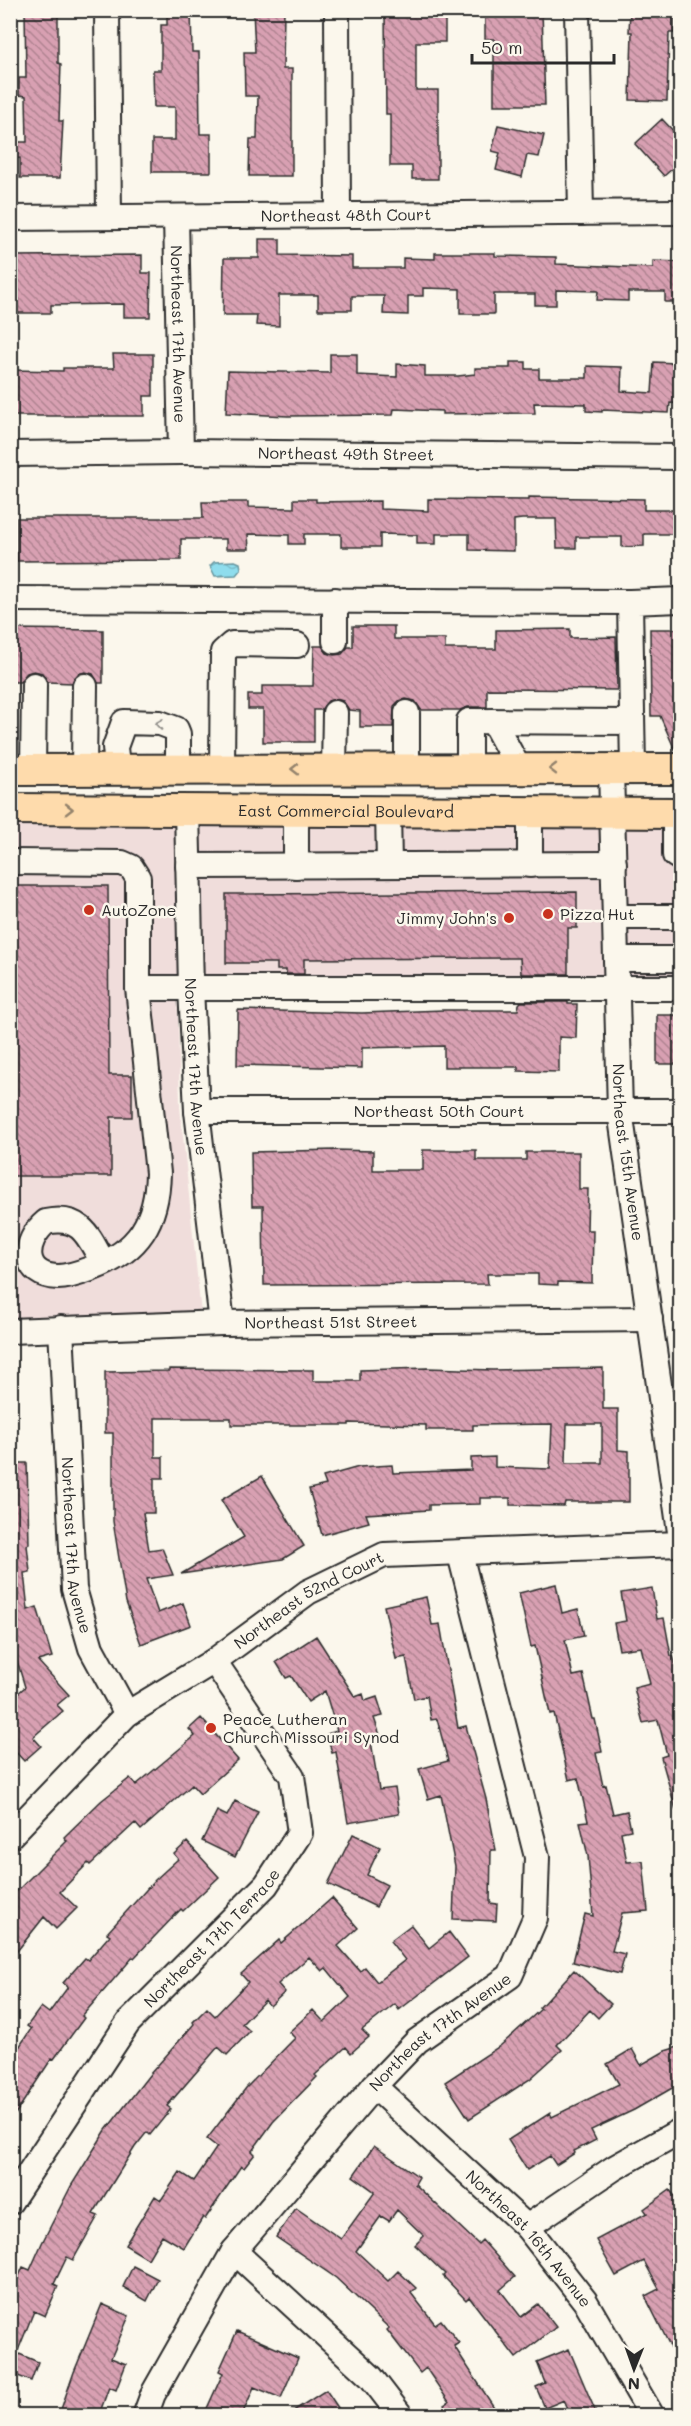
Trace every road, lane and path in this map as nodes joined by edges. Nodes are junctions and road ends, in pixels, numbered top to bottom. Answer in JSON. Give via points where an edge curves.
{"nodes":[{"id":1,"x":106,"y":10,"type":"edge"},
{"id":2,"x":337,"y":10,"type":"edge"},
{"id":3,"x":576,"y":10,"type":"edge"},
{"id":4,"x":681,"y":212,"type":"edge"},
{"id":5,"x":581,"y":213,"type":"junction"},
{"id":6,"x":338,"y":215,"type":"junction"},
{"id":7,"x":109,"y":217,"type":"junction"},
{"id":8,"x":176,"y":217,"type":"junction"},
{"id":9,"x":10,"y":218,"type":"edge"},
{"id":10,"x":181,"y":452,"type":"junction"},
{"id":11,"x":10,"y":454,"type":"edge"},
{"id":12,"x":681,"y":457,"type":"edge"},
{"id":13,"x":10,"y":599,"type":"edge"},
{"id":14,"x":335,"y":600,"type":"junction"},
{"id":15,"x":681,"y":600,"type":"edge"},
{"id":16,"x":630,"y":602,"type":"junction"},
{"id":17,"x":335,"y":641,"type":"dead end"},
{"id":18,"x":297,"y":645,"type":"dead end"},
{"id":19,"x":34,"y":685,"type":"dead end"},
{"id":20,"x":85,"y":686,"type":"dead end"},
{"id":21,"x":335,"y":713,"type":"dead end"},
{"id":22,"x":407,"y":713,"type":"dead end"},
{"id":23,"x":493,"y":721,"type":"junction"},
{"id":24,"x":632,"y":722,"type":"junction"},
{"id":25,"x":178,"y":769,"type":"junction"},
{"id":26,"x":222,"y":769,"type":"junction"},
{"id":27,"x":334,"y":769,"type":"junction"},
{"id":28,"x":407,"y":769,"type":"junction"},
{"id":29,"x":469,"y":769,"type":"junction"},
{"id":30,"x":519,"y":769,"type":"junction"},
{"id":31,"x":622,"y":769,"type":"junction"},
{"id":32,"x":681,"y":769,"type":"edge"},
{"id":33,"x":22,"y":770,"type":"edge"},
{"id":34,"x":84,"y":770,"type":"junction"},
{"id":35,"x":117,"y":770,"type":"junction"},
{"id":36,"x":10,"y":808,"type":"edge"},
{"id":37,"x":187,"y":809,"type":"junction"},
{"id":38,"x":296,"y":809,"type":"junction"},
{"id":39,"x":388,"y":810,"type":"junction"},
{"id":40,"x":530,"y":811,"type":"junction"},
{"id":41,"x":613,"y":812,"type":"junction"},
{"id":42,"x":678,"y":813,"type":"edge"},
{"id":43,"x":681,"y":858,"type":"edge"},
{"id":44,"x":10,"y":862,"type":"edge"},
{"id":45,"x":530,"y":864,"type":"junction"},
{"id":46,"x":614,"y":864,"type":"junction"},
{"id":47,"x":389,"y":865,"type":"junction"},
{"id":48,"x":188,"y":866,"type":"junction"},
{"id":49,"x":296,"y":866,"type":"junction"},
{"id":50,"x":615,"y":917,"type":"junction"},
{"id":51,"x":681,"y":917,"type":"edge"},
{"id":52,"x":616,"y":959,"type":"junction"},
{"id":53,"x":681,"y":959,"type":"edge"},
{"id":54,"x":138,"y":988,"type":"junction"},
{"id":55,"x":190,"y":988,"type":"junction"},
{"id":56,"x":617,"y":988,"type":"junction"},
{"id":57,"x":681,"y":988,"type":"edge"},
{"id":58,"x":197,"y":1111,"type":"junction"},
{"id":59,"x":620,"y":1111,"type":"junction"},
{"id":60,"x":681,"y":1111,"type":"edge"},
{"id":61,"x":103,"y":1263,"type":"dead end"},
{"id":62,"x":650,"y":1319,"type":"junction"},
{"id":63,"x":222,"y":1323,"type":"junction"},
{"id":64,"x":61,"y":1328,"type":"junction"},
{"id":65,"x":10,"y":1331,"type":"edge"},
{"id":66,"x":681,"y":1532,"type":"edge"},
{"id":67,"x":681,"y":1544,"type":"edge"},
{"id":68,"x":460,"y":1554,"type":"junction"},
{"id":69,"x":214,"y":1661,"type":"junction"},
{"id":70,"x":127,"y":1714,"type":"junction"},
{"id":71,"x":10,"y":1836,"type":"edge"},
{"id":72,"x":374,"y":2086,"type":"junction"},
{"id":73,"x":681,"y":2131,"type":"edge"},
{"id":74,"x":10,"y":2202,"type":"edge"},
{"id":75,"x":527,"y":2227,"type":"junction"},
{"id":76,"x":234,"y":2251,"type":"junction"},
{"id":77,"x":145,"y":2415,"type":"edge"},
{"id":78,"x":401,"y":2415,"type":"edge"},
{"id":79,"x":652,"y":2415,"type":"edge"}],
"edges":[{"from":1,"to":7,"type":"street"},
{"from":2,"to":6,"type":"street"},
{"from":3,"to":5,"type":"street"},
{"from":4,"to":5,"type":"street","name":"Northeast 48th Court"},
{"from":5,"to":6,"type":"street","name":"Northeast 48th Court"},
{"from":6,"to":8,"type":"street","name":"Northeast 48th Court"},
{"from":7,"to":8,"type":"street","name":"Northeast 48th Court"},
{"from":7,"to":9,"type":"street","name":"Northeast 48th Court"},
{"from":8,"to":10,"type":"street","name":"Northeast 17th Avenue"},
{"from":10,"to":11,"type":"street","name":"Northeast 49th Street"},
{"from":10,"to":12,"type":"street","name":"Northeast 49th Street"},
{"from":13,"to":14,"type":"street"},
{"from":14,"to":16,"type":"street"},
{"from":14,"to":17,"type":"street"},
{"from":15,"to":16,"type":"street"},
{"from":16,"to":24,"type":"street","name":"Northeast 15th Avenue"},
{"from":18,"to":26,"type":"street","via":[[226,647]]},
{"from":19,"to":33,"type":"street"},
{"from":20,"to":34,"type":"street"},
{"from":21,"to":27,"type":"street"},
{"from":22,"to":28,"type":"street"},
{"from":23,"to":24,"type":"street"},
{"from":23,"to":29,"type":"street","via":[[468,721]]},
{"from":23,"to":30,"type":"street"},
{"from":24,"to":31,"type":"street","name":"Northeast 15th Avenue"},
{"from":25,"to":26,"type":"main road"},
{"from":25,"to":35,"type":"main road"},
{"from":25,"to":35,"type":"street","one_way":true,"via":[[176,729],[160,723],[124,722],[115,747]]},
{"from":27,"to":26,"type":"main road","one_way":true},
{"from":27,"to":28,"type":"main road"},
{"from":28,"to":29,"type":"main road"},
{"from":29,"to":30,"type":"main road"},
{"from":31,"to":30,"type":"main road","one_way":true},
{"from":31,"to":32,"type":"main road"},
{"from":31,"to":41,"type":"street","name":"Northeast 15th Avenue"},
{"from":33,"to":34,"type":"main road"},
{"from":34,"to":35,"type":"main road"},
{"from":36,"to":37,"type":"main road","name":"East Commercial Boulevard","one_way":true},
{"from":37,"to":38,"type":"main road","name":"East Commercial Boulevard"},
{"from":37,"to":48,"type":"street","name":"Northeast 17th Avenue"},
{"from":38,"to":39,"type":"main road","name":"East Commercial Boulevard"},
{"from":38,"to":49,"type":"street"},
{"from":39,"to":40,"type":"main road","name":"East Commercial Boulevard"},
{"from":39,"to":47,"type":"street"},
{"from":40,"to":41,"type":"main road","name":"East Commercial Boulevard"},
{"from":40,"to":45,"type":"street"},
{"from":41,"to":42,"type":"main road","name":"East Commercial Boulevard"},
{"from":41,"to":46,"type":"street","name":"Northeast 15th Avenue"},
{"from":42,"to":43,"type":"street","via":[[675,855]]},
{"from":44,"to":54,"type":"street","via":[[122,863],[130,867],[138,878]]},
{"from":45,"to":46,"type":"street"},
{"from":45,"to":47,"type":"street"},
{"from":46,"to":50,"type":"street","name":"Northeast 15th Avenue"},
{"from":47,"to":49,"type":"street"},
{"from":48,"to":49,"type":"street"},
{"from":48,"to":55,"type":"street","name":"Northeast 17th Avenue"},
{"from":50,"to":51,"type":"street"},
{"from":50,"to":52,"type":"street","name":"Northeast 15th Avenue"},
{"from":52,"to":53,"type":"street"},
{"from":52,"to":56,"type":"street","name":"Northeast 15th Avenue"},
{"from":54,"to":55,"type":"street"},
{"from":54,"to":61,"type":"street","via":[[158,1196],[141,1236]]},
{"from":55,"to":56,"type":"street"},
{"from":55,"to":58,"type":"street","name":"Northeast 17th Avenue"},
{"from":56,"to":57,"type":"street"},
{"from":56,"to":59,"type":"street","name":"Northeast 15th Avenue"},
{"from":58,"to":59,"type":"street","name":"Northeast 50th Court"},
{"from":58,"to":63,"type":"street","name":"Northeast 17th Avenue"},
{"from":59,"to":60,"type":"street","name":"Northeast 50th Court"},
{"from":59,"to":62,"type":"street","name":"Northeast 15th Avenue"},
{"from":62,"to":63,"type":"street","name":"Northeast 51st Street"},
{"from":62,"to":66,"type":"street","name":"Northeast 15th Avenue"},
{"from":63,"to":64,"type":"street","name":"Northeast 51st Street"},
{"from":64,"to":65,"type":"street","name":"Northeast 51st Street"},
{"from":64,"to":70,"type":"street","name":"Northeast 17th Avenue","via":[[74,1589],[91,1648]]},
{"from":67,"to":68,"type":"street","name":"Northeast 52nd Court"},
{"from":68,"to":69,"type":"street","name":"Northeast 52nd Court","via":[[384,1555],[309,1592]]},
{"from":68,"to":72,"type":"street","name":"Northeast 17th Avenue","via":[[537,1857],[535,1918],[510,1976],[417,2041]]},
{"from":69,"to":70,"type":"street","name":"Northeast 52nd Court"},
{"from":69,"to":74,"type":"street","name":"Northeast 17th Terrace","via":[[292,1776],[300,1833],[266,1885],[128,2023]]},
{"from":70,"to":71,"type":"street","name":"Northeast 52nd Court"},
{"from":72,"to":75,"type":"street","name":"Northeast 16th Avenue"},
{"from":72,"to":76,"type":"street","name":"Northeast 17th Avenue"},
{"from":73,"to":75,"type":"street","via":[[614,2169]]},
{"from":75,"to":79,"type":"street","name":"Northeast 16th Avenue","via":[[585,2301]]},
{"from":76,"to":77,"type":"street","name":"Northeast 17th Avenue"},
{"from":76,"to":78,"type":"street","via":[[372,2377]]}]}
